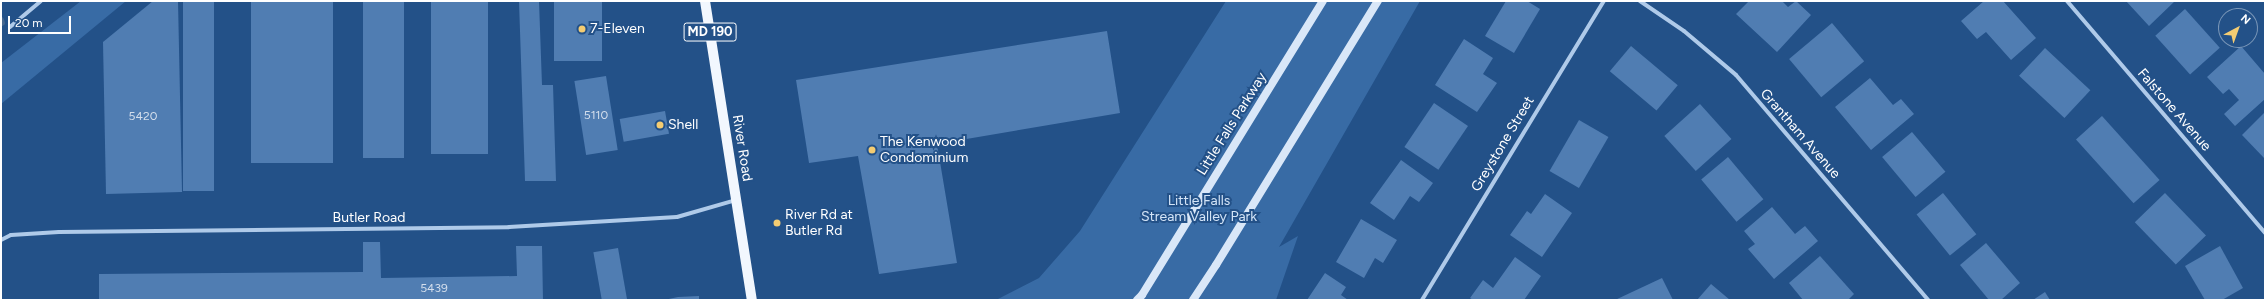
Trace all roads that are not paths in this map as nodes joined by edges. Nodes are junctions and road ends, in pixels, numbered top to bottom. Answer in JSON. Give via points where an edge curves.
{"nodes":[{"id":1,"x":41,"y":1,"type":"edge"},
{"id":2,"x":705,"y":1,"type":"edge"},
{"id":3,"x":1323,"y":1,"type":"edge"},
{"id":4,"x":1378,"y":1,"type":"edge"},
{"id":5,"x":1604,"y":1,"type":"edge"},
{"id":6,"x":1640,"y":1,"type":"edge"},
{"id":7,"x":2066,"y":1,"type":"edge"},
{"id":8,"x":10,"y":27,"type":"dead end"},
{"id":9,"x":736,"y":200,"type":"junction"},
{"id":10,"x":2265,"y":232,"type":"edge"},
{"id":11,"x":1,"y":240,"type":"edge"},
{"id":12,"x":752,"y":300,"type":"edge"},
{"id":13,"x":1137,"y":300,"type":"edge"},
{"id":14,"x":1193,"y":300,"type":"edge"},
{"id":15,"x":1422,"y":300,"type":"edge"},
{"id":16,"x":1928,"y":300,"type":"edge"}],
"edges":[{"from":1,"to":8,"type":"street"},
{"from":2,"to":9,"type":"main road","name":"River Road","number":"MD 190"},
{"from":3,"to":13,"type":"main road","name":"Little Falls Parkway"},
{"from":4,"to":14,"type":"main road"},
{"from":5,"to":15,"type":"street","name":"Greystone Street"},
{"from":6,"to":16,"type":"street","name":"Grantham Avenue","via":[[1684,31],[1736,76]]},
{"from":7,"to":10,"type":"street","name":"Falstone Avenue"},
{"from":9,"to":11,"type":"street","name":"Butler Road","via":[[677,217],[509,227],[59,232],[11,235]]},
{"from":9,"to":12,"type":"main road","name":"River Road","number":"MD 190"}]}
